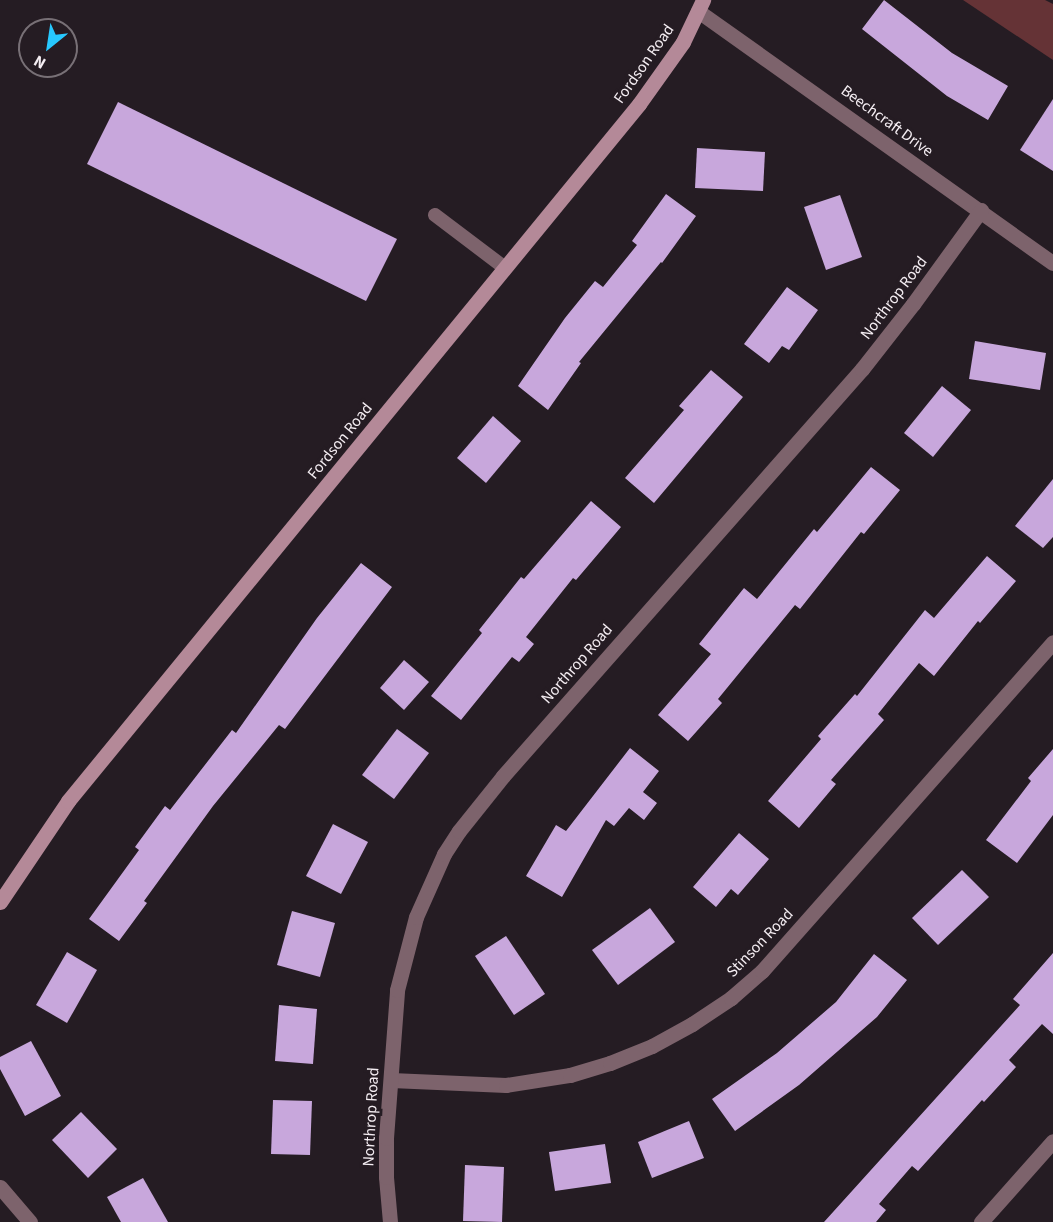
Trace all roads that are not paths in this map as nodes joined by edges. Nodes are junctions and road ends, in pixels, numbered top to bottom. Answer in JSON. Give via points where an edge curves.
{"nodes":[{"id":1,"x":700,"y":6,"type":"edge"},
{"id":2,"x":981,"y":210,"type":"junction"},
{"id":3,"x":435,"y":215,"type":"dead end"},
{"id":4,"x":1053,"y":263,"type":"edge"},
{"id":5,"x":505,"y":268,"type":"junction"},
{"id":6,"x":1053,"y":642,"type":"edge"},
{"id":7,"x":0,"y":902,"type":"edge"},
{"id":8,"x":390,"y":1080,"type":"junction"},
{"id":9,"x":1053,"y":1141,"type":"edge"},
{"id":10,"x":0,"y":1187,"type":"edge"},
{"id":11,"x":30,"y":1222,"type":"edge"},
{"id":12,"x":390,"y":1222,"type":"edge"},
{"id":13,"x":981,"y":1222,"type":"edge"}],
"edges":[{"from":1,"to":2,"type":"street","name":"Beechcraft Drive"},
{"from":1,"to":5,"type":"street","name":"Fordson Road","via":[[683,42],[639,104]]},
{"from":2,"to":4,"type":"street","name":"Beechcraft Drive"},
{"from":2,"to":8,"type":"street","name":"Northrop Road","via":[[862,369],[459,831],[430,883],[407,944],[397,990]]},
{"from":3,"to":5,"type":"lane"},
{"from":5,"to":7,"type":"street","name":"Fordson Road","via":[[68,801]]},
{"from":6,"to":8,"type":"street","name":"Stinson Road","via":[[762,970],[731,998],[692,1024],[652,1046],[570,1075],[506,1085]]},
{"from":8,"to":12,"type":"street","name":"Northrop Road","via":[[386,1167]]},
{"from":9,"to":13,"type":"street"},
{"from":10,"to":11,"type":"street"}]}
